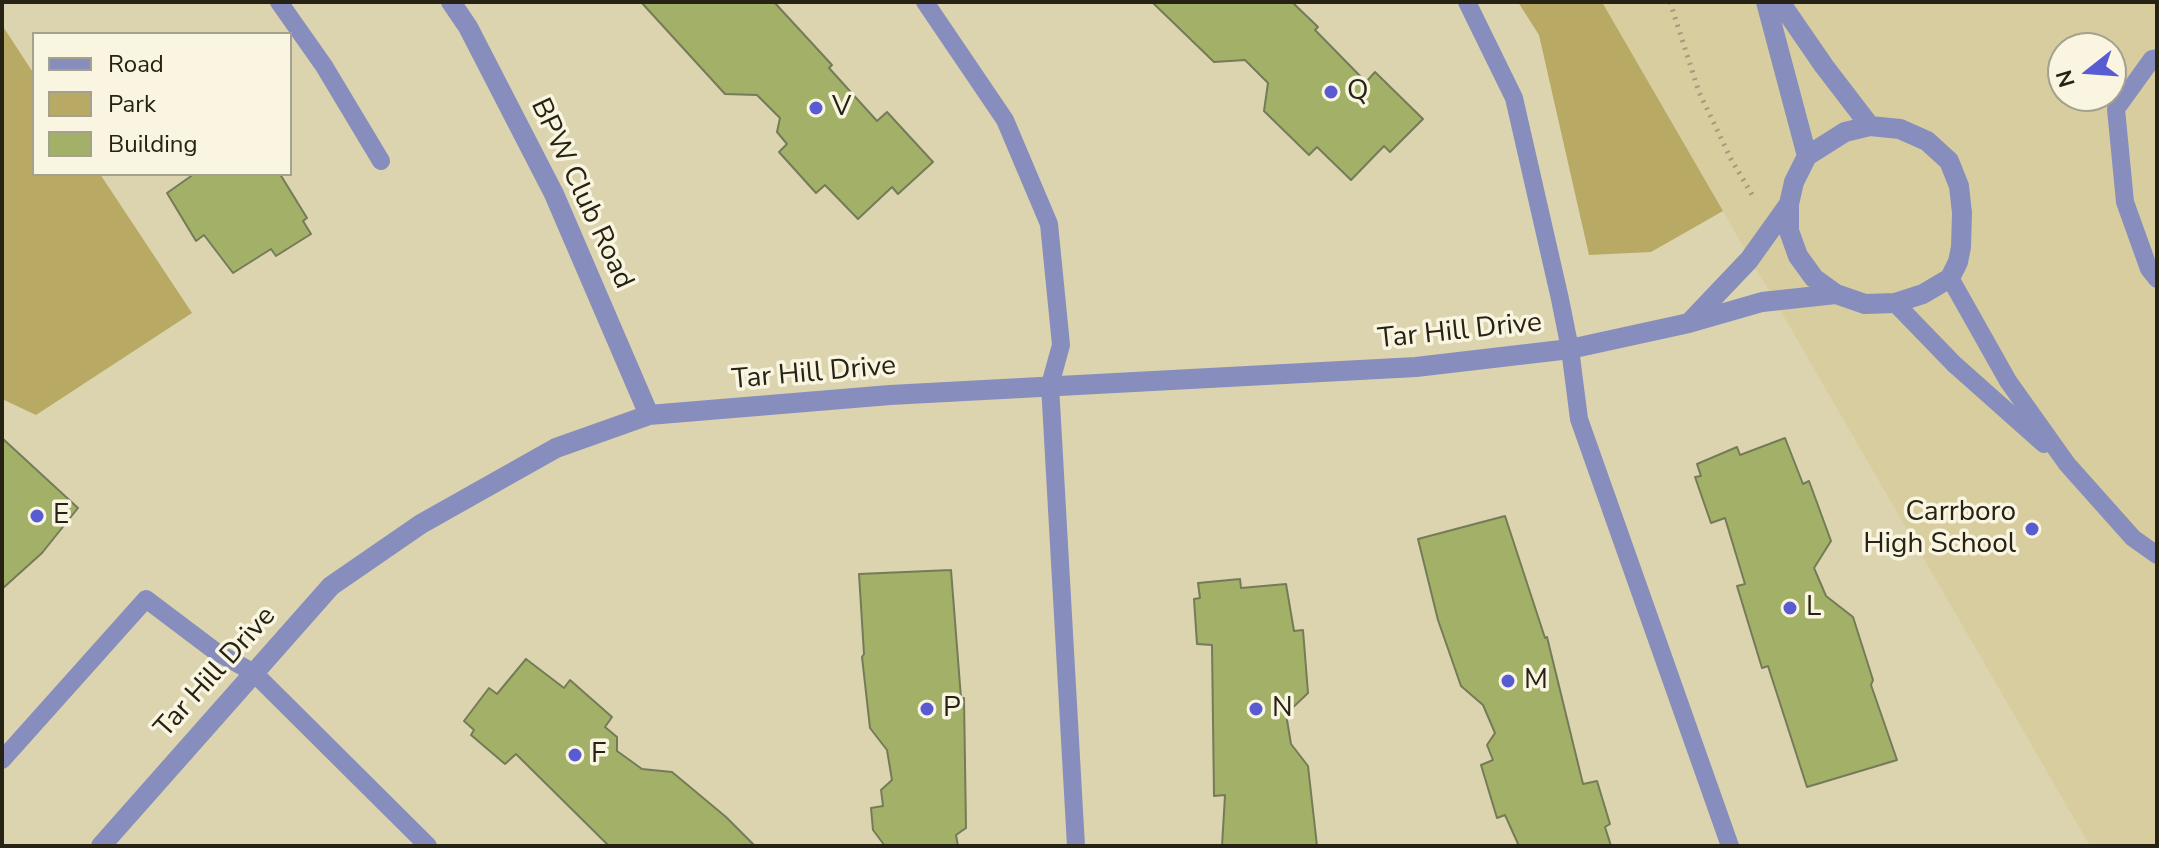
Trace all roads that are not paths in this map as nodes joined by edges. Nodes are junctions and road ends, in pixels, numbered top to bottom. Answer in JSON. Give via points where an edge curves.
{"nodes":[{"id":1,"x":279,"y":2,"type":"edge"},
{"id":2,"x":451,"y":2,"type":"edge"},
{"id":3,"x":925,"y":2,"type":"edge"},
{"id":4,"x":1467,"y":2,"type":"edge"},
{"id":5,"x":1766,"y":2,"type":"edge"},
{"id":6,"x":1780,"y":2,"type":"edge"},
{"id":7,"x":2157,"y":58,"type":"edge"},
{"id":8,"x":1870,"y":126,"type":"junction"},
{"id":9,"x":1807,"y":156,"type":"junction"},
{"id":10,"x":381,"y":161,"type":"dead end"},
{"id":11,"x":1789,"y":204,"type":"junction"},
{"id":12,"x":1950,"y":278,"type":"junction"},
{"id":13,"x":2157,"y":279,"type":"edge"},
{"id":14,"x":1836,"y":294,"type":"junction"},
{"id":15,"x":1895,"y":303,"type":"junction"},
{"id":16,"x":1689,"y":323,"type":"junction"},
{"id":17,"x":1570,"y":349,"type":"junction"},
{"id":18,"x":1050,"y":385,"type":"junction"},
{"id":19,"x":649,"y":415,"type":"junction"},
{"id":20,"x":2067,"y":464,"type":"junction"},
{"id":21,"x":2157,"y":555,"type":"edge"},
{"id":22,"x":254,"y":673,"type":"junction"},
{"id":23,"x":2,"y":760,"type":"edge"},
{"id":24,"x":101,"y":846,"type":"edge"},
{"id":25,"x":428,"y":846,"type":"edge"},
{"id":26,"x":1076,"y":846,"type":"edge"},
{"id":27,"x":1730,"y":846,"type":"edge"}],
"edges":[{"from":1,"to":10,"type":"lane"},
{"from":2,"to":19,"type":"street","name":"BPW Club Road","via":[[554,194]]},
{"from":3,"to":18,"type":"lane","via":[[1005,120],[1049,224],[1061,345]]},
{"from":4,"to":17,"type":"lane","via":[[1514,98]]},
{"from":5,"to":9,"type":"street"},
{"from":6,"to":8,"type":"street"},
{"from":7,"to":13,"type":"lane","via":[[2116,109],[2125,202]]},
{"from":8,"to":9,"type":"street","via":[[1845,132]]},
{"from":8,"to":12,"type":"street","via":[[1900,129],[1927,141],[1949,161],[1962,213],[1961,247]]},
{"from":9,"to":11,"type":"street"},
{"from":11,"to":14,"type":"street","via":[[1789,231],[1798,256],[1814,278]]},
{"from":11,"to":16,"type":"street","via":[[1749,260]]},
{"from":12,"to":15,"type":"street"},
{"from":12,"to":20,"type":"lane","via":[[2008,381]]},
{"from":14,"to":15,"type":"street","via":[[1865,304]]},
{"from":14,"to":16,"type":"street","name":"Tar Hill Drive","via":[[1762,302]]},
{"from":15,"to":20,"type":"lane","via":[[1954,364]]},
{"from":16,"to":17,"type":"street","name":"Tar Hill Drive"},
{"from":17,"to":18,"type":"street","name":"Tar Hill Drive","via":[[1416,367]]},
{"from":17,"to":27,"type":"lane","via":[[1579,419]]},
{"from":18,"to":19,"type":"street","name":"Tar Hill Drive"},
{"from":18,"to":26,"type":"lane"},
{"from":19,"to":22,"type":"street","name":"Tar Hill Drive","via":[[556,448],[421,524],[331,586]]},
{"from":20,"to":21,"type":"lane","via":[[2133,538]]},
{"from":22,"to":23,"type":"lane","via":[[146,599]]},
{"from":22,"to":24,"type":"street","name":"Tar Hill Drive"},
{"from":22,"to":25,"type":"lane"}]}
